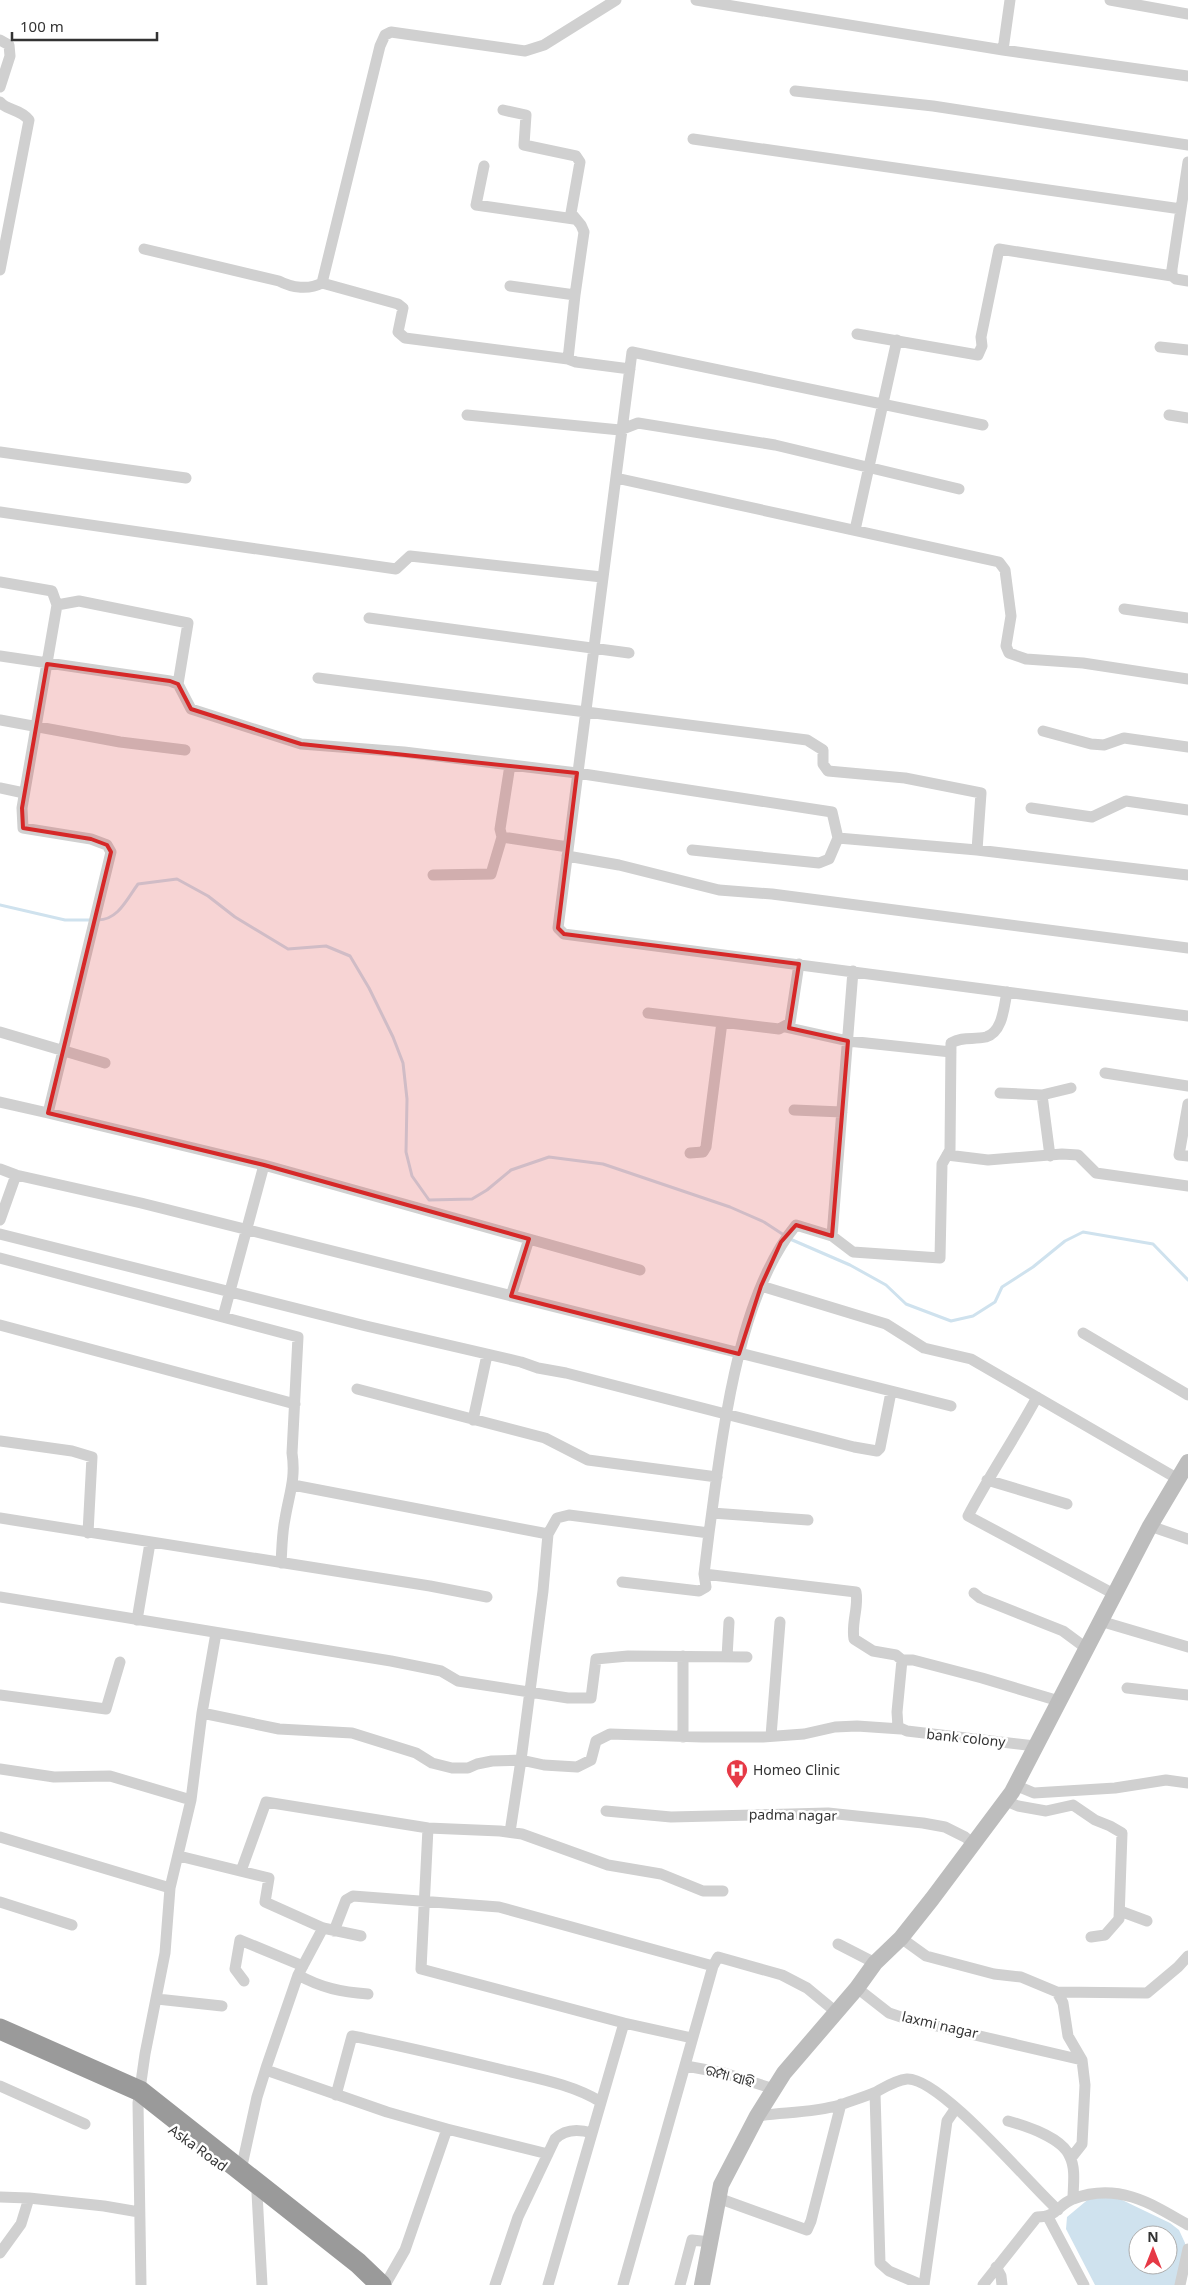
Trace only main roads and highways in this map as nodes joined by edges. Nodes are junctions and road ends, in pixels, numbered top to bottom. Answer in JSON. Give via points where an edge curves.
{"nodes":[{"id":1,"x":0,"y":2029,"type":"edge"},
{"id":2,"x":0,"y":2040,"type":"edge"},
{"id":3,"x":139,"y":2097,"type":"junction"},
{"id":4,"x":380,"y":2285,"type":"edge"}],
"edges":[{"from":1,"to":3,"type":"highway"},
{"from":2,"to":3,"type":"highway","name":"Aska Road"},
{"from":3,"to":4,"type":"highway","name":"Aska Road","via":[[360,2274]]},
{"from":3,"to":4,"type":"highway","via":[[242,2170],[358,2263]]}]}
